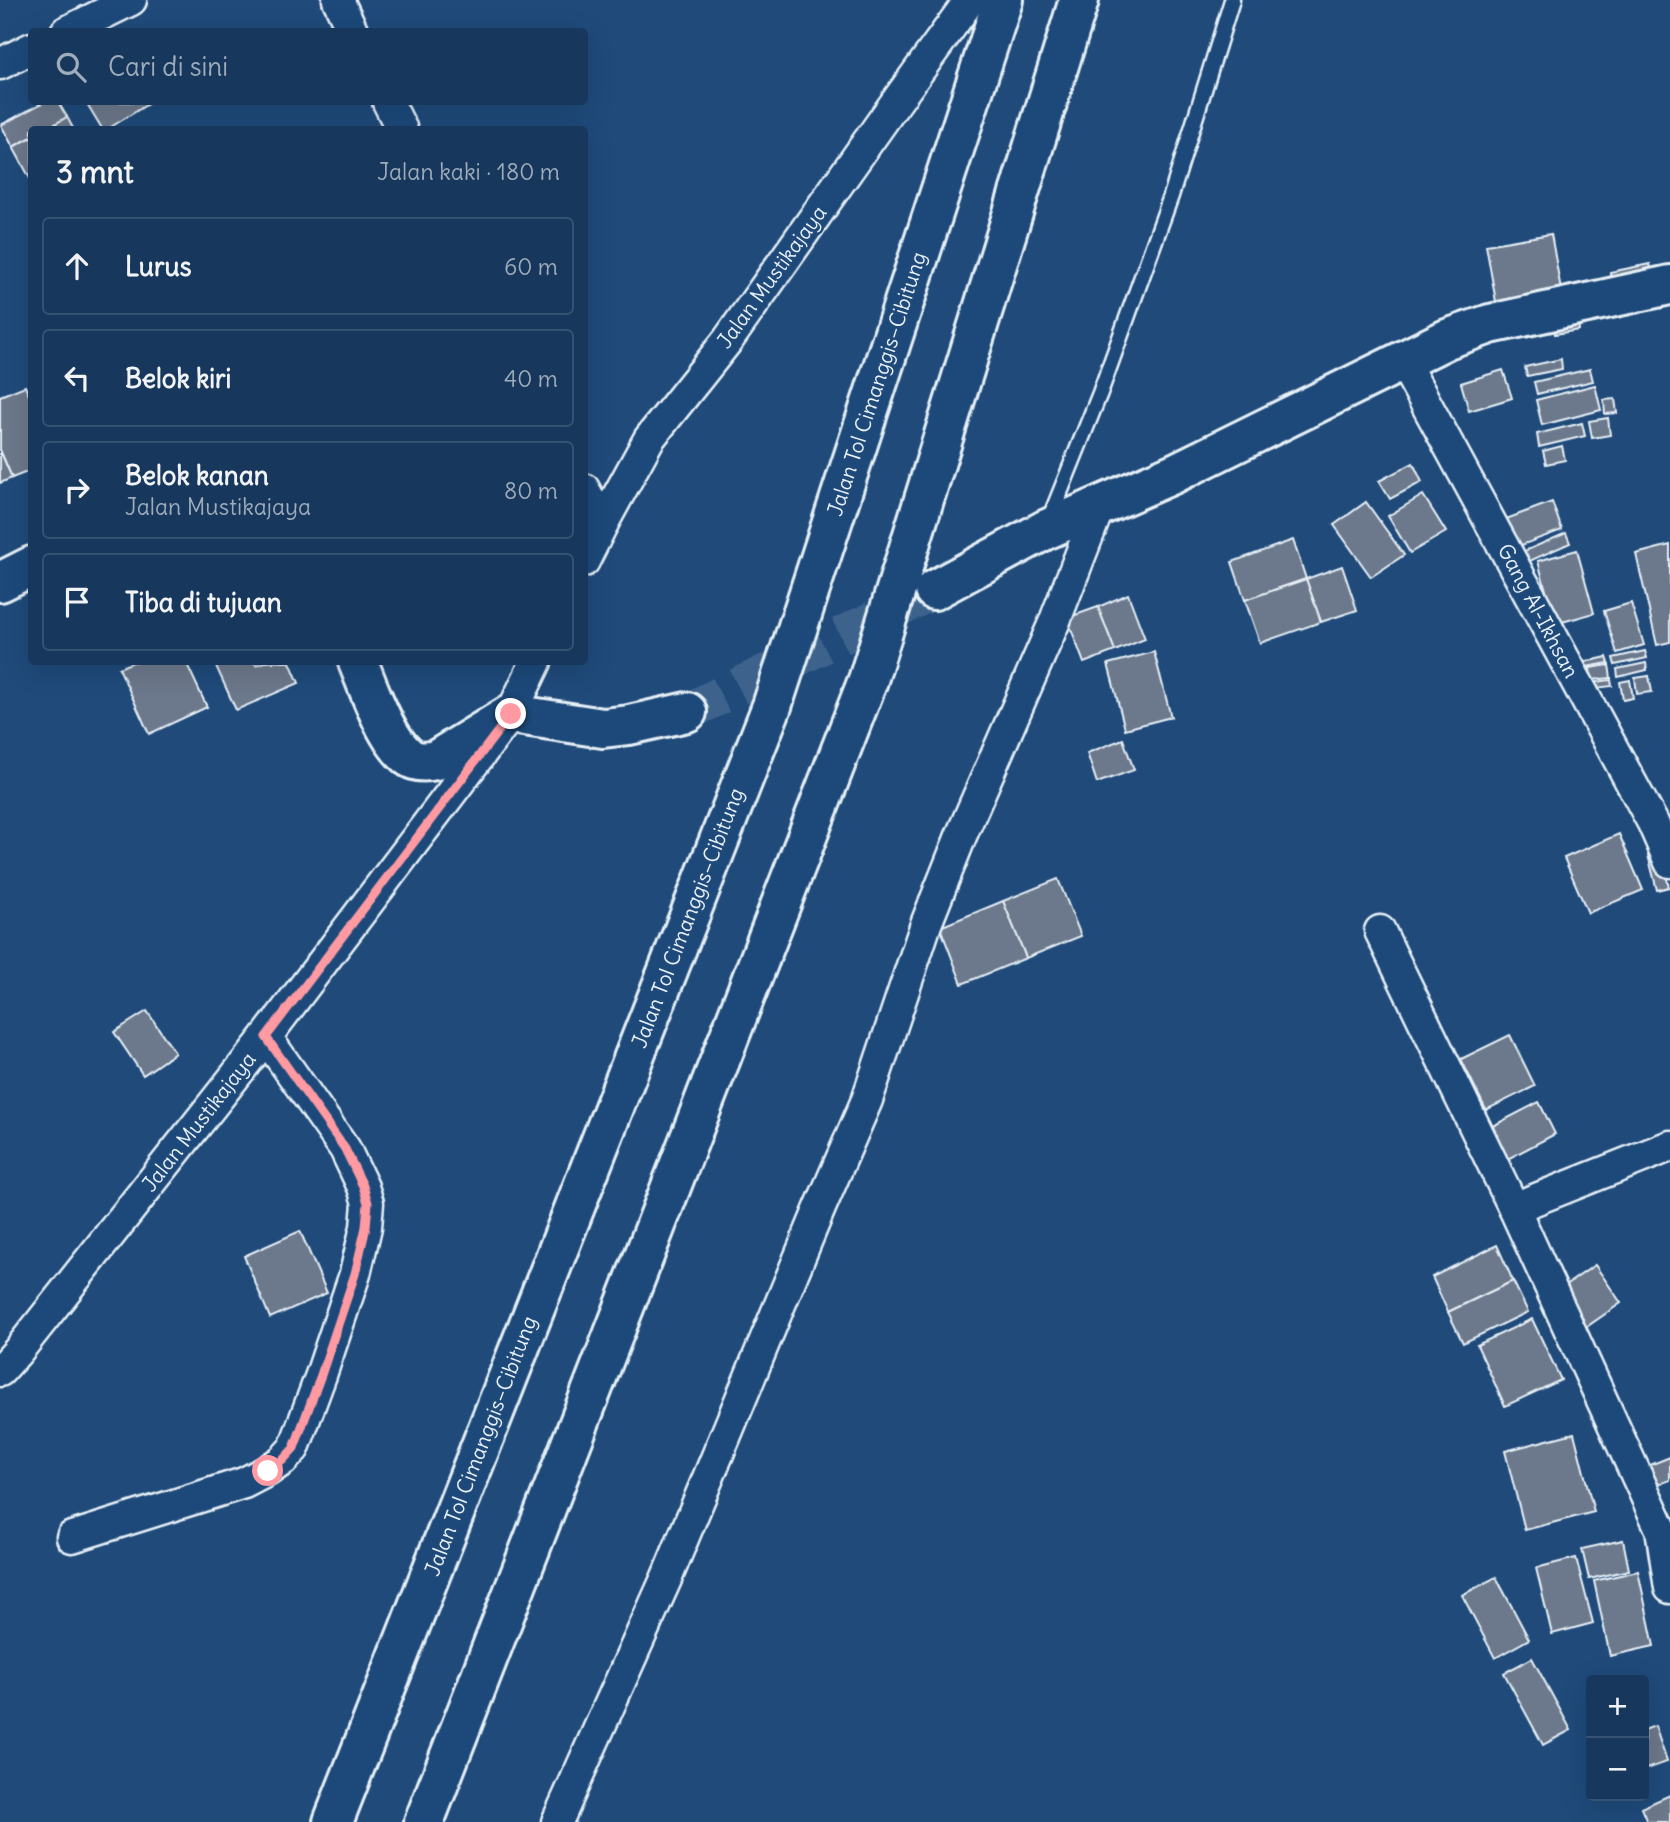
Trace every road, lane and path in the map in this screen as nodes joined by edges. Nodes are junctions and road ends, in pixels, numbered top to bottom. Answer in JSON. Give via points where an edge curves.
{"nodes":[{"id":1,"x":131,"y":0,"type":"edge"},
{"id":2,"x":338,"y":0,"type":"edge"},
{"id":3,"x":970,"y":0,"type":"edge"},
{"id":4,"x":1003,"y":0,"type":"edge"},
{"id":5,"x":1079,"y":0,"type":"edge"},
{"id":6,"x":1233,"y":0,"type":"edge"},
{"id":7,"x":74,"y":28,"type":"edge"},
{"id":8,"x":351,"y":28,"type":"edge"},
{"id":9,"x":28,"y":50,"type":"edge"},
{"id":10,"x":0,"y":64,"type":"edge"},
{"id":11,"x":390,"y":105,"type":"edge"},
{"id":12,"x":400,"y":126,"type":"edge"},
{"id":13,"x":1670,"y":285,"type":"edge"},
{"id":14,"x":1403,"y":362,"type":"junction"},
{"id":15,"x":588,"y":496,"type":"edge"},
{"id":16,"x":1099,"y":507,"type":"junction"},
{"id":17,"x":603,"y":523,"type":"junction"},
{"id":18,"x":1045,"y":530,"type":"junction"},
{"id":19,"x":588,"y":553,"type":"edge"},
{"id":20,"x":28,"y":568,"type":"edge"},
{"id":21,"x":0,"y":582,"type":"edge"},
{"id":22,"x":934,"y":590,"type":"tunnel mouth"},
{"id":23,"x":359,"y":665,"type":"edge"},
{"id":24,"x":535,"y":665,"type":"edge"},
{"id":25,"x":687,"y":712,"type":"tunnel mouth"},
{"id":26,"x":511,"y":714,"type":"junction"},
{"id":27,"x":1670,"y":862,"type":"edge"},
{"id":28,"x":1380,"y":931,"type":"dead end"},
{"id":29,"x":266,"y":1037,"type":"junction"},
{"id":30,"x":1670,"y":1146,"type":"edge"},
{"id":31,"x":1514,"y":1208,"type":"junction"},
{"id":32,"x":0,"y":1371,"type":"edge"},
{"id":33,"x":1666,"y":1527,"type":"edge"},
{"id":34,"x":72,"y":1537,"type":"dead end"},
{"id":35,"x":1670,"y":1588,"type":"edge"},
{"id":36,"x":333,"y":1822,"type":"edge"},
{"id":37,"x":424,"y":1822,"type":"edge"},
{"id":38,"x":557,"y":1822,"type":"edge"}],
"edges":[{"from":1,"to":7,"type":"street"},
{"from":2,"to":8,"type":"street"},
{"from":3,"to":17,"type":"street","name":"Jalan Mustikajaya","via":[[728,340],[649,439]]},
{"from":4,"to":36,"type":"main road","name":"Jalan Tol Cimanggis–Cibitung","via":[[772,706]]},
{"from":5,"to":37,"type":"main road","via":[[868,680]]},
{"from":6,"to":18,"type":"lane","via":[[1171,196]]},
{"from":9,"to":10,"type":"street"},
{"from":11,"to":12,"type":"street"},
{"from":13,"to":14,"type":"main road","via":[[1490,324]]},
{"from":14,"to":16,"type":"main road"},
{"from":14,"to":27,"type":"street","name":"Gang Al-Ikhsan"},
{"from":15,"to":17,"type":"street"},
{"from":16,"to":18,"type":"main road"},
{"from":16,"to":38,"type":"street","via":[[946,874],[867,1100],[667,1577]]},
{"from":17,"to":19,"type":"street","name":"Jalan Mustikajaya"},
{"from":18,"to":22,"type":"main road"},
{"from":20,"to":21,"type":"main road"},
{"from":23,"to":26,"type":"main road","via":[[384,726],[410,758],[436,760]]},
{"from":24,"to":26,"type":"street","name":"Jalan Mustikajaya"},
{"from":25,"to":26,"type":"main road","via":[[603,728]]},
{"from":26,"to":29,"type":"street","name":"Jalan Mustikajaya"},
{"from":28,"to":31,"type":"street"},
{"from":29,"to":32,"type":"street","name":"Jalan Mustikajaya"},
{"from":29,"to":34,"type":"street","via":[[345,1149],[368,1203],[355,1274],[294,1448],[268,1471],[244,1483]]},
{"from":30,"to":31,"type":"street"},
{"from":31,"to":33,"type":"street"},
{"from":33,"to":35,"type":"street"}]}
